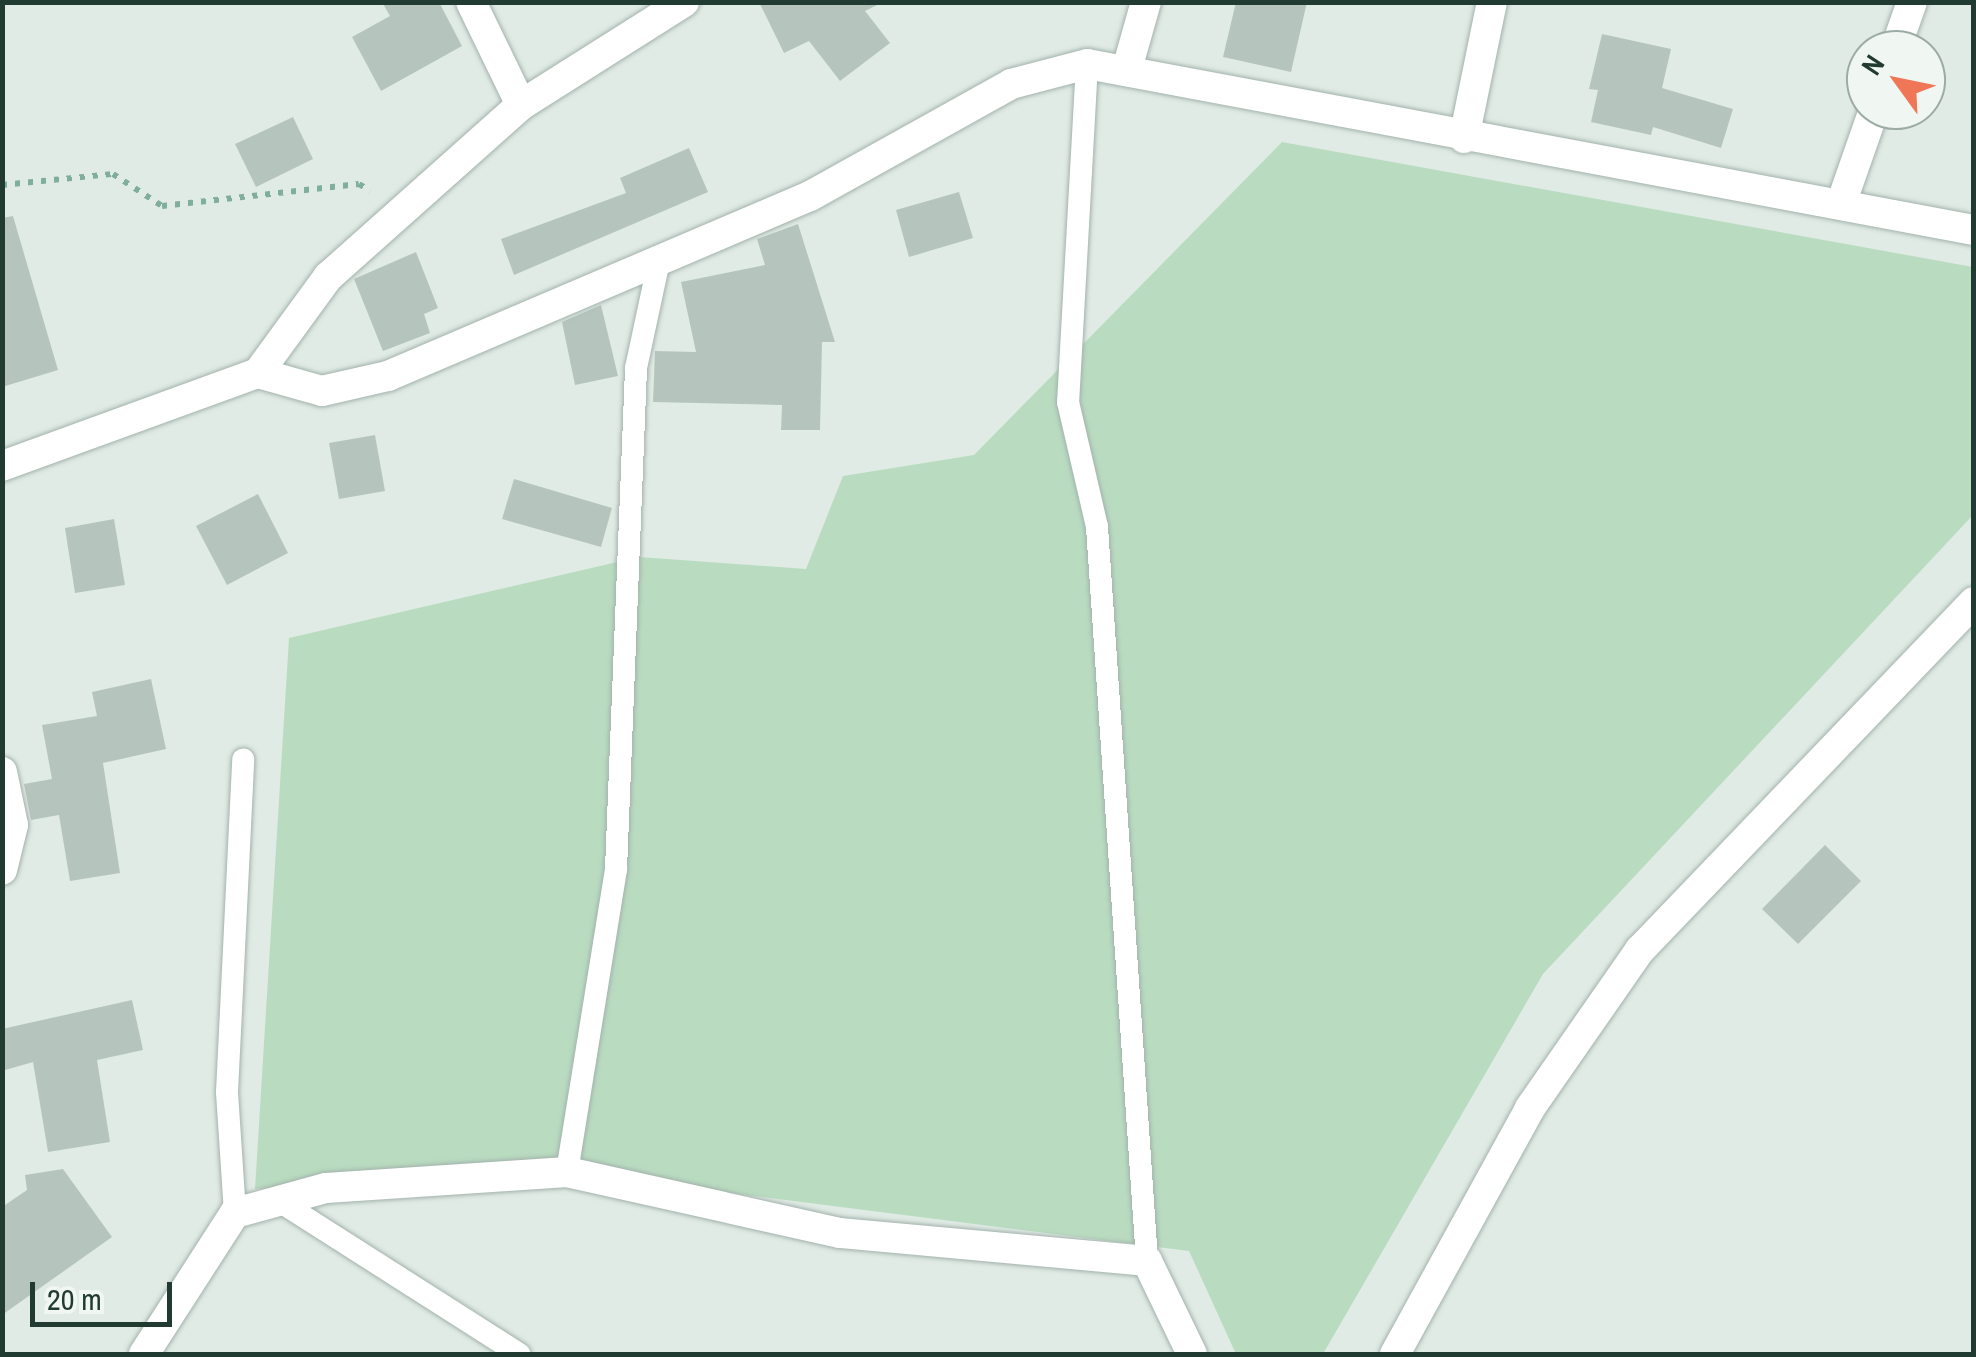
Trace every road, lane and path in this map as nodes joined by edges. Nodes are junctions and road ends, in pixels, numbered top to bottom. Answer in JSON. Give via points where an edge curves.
{"nodes":[{"id":1,"x":471,"y":2,"type":"edge"},
{"id":2,"x":684,"y":2,"type":"edge"},
{"id":3,"x":1146,"y":2,"type":"edge"},
{"id":4,"x":1492,"y":2,"type":"edge"},
{"id":5,"x":1912,"y":2,"type":"edge"},
{"id":6,"x":1902,"y":30,"type":"edge"},
{"id":7,"x":1087,"y":64,"type":"junction"},
{"id":8,"x":1127,"y":69,"type":"junction"},
{"id":9,"x":521,"y":105,"type":"junction"},
{"id":10,"x":1867,"y":130,"type":"edge"},
{"id":11,"x":1464,"y":138,"type":"junction"},
{"id":12,"x":2,"y":185,"type":"edge"},
{"id":13,"x":1841,"y":204,"type":"junction"},
{"id":14,"x":401,"y":210,"type":"junction"},
{"id":15,"x":1974,"y":230,"type":"edge"},
{"id":16,"x":658,"y":265,"type":"junction"},
{"id":17,"x":258,"y":373,"type":"junction"},
{"id":18,"x":2,"y":466,"type":"edge"},
{"id":19,"x":1974,"y":602,"type":"edge"},
{"id":20,"x":242,"y":759,"type":"dead end"},
{"id":21,"x":2,"y":772,"type":"edge"},
{"id":22,"x":2,"y":870,"type":"edge"},
{"id":23,"x":567,"y":1172,"type":"junction"},
{"id":24,"x":278,"y":1201,"type":"junction"},
{"id":25,"x":235,"y":1213,"type":"junction"},
{"id":26,"x":1147,"y":1262,"type":"junction"},
{"id":27,"x":144,"y":1354,"type":"edge"},
{"id":28,"x":518,"y":1354,"type":"edge"},
{"id":29,"x":1192,"y":1354,"type":"edge"},
{"id":30,"x":1395,"y":1354,"type":"edge"}],
"edges":[{"from":1,"to":9,"type":"street"},
{"from":2,"to":9,"type":"street"},
{"from":3,"to":8,"type":"street"},
{"from":4,"to":11,"type":"street"},
{"from":5,"to":6,"type":"street"},
{"from":7,"to":8,"type":"street"},
{"from":7,"to":16,"type":"street","via":[[1011,84],[810,196]]},
{"from":7,"to":26,"type":"lane","via":[[1068,402],[1097,526]]},
{"from":8,"to":11,"type":"street"},
{"from":9,"to":14,"type":"street"},
{"from":10,"to":13,"type":"street"},
{"from":11,"to":13,"type":"street"},
{"from":12,"to":14,"type":"path","via":[[114,174],[162,206],[359,184]]},
{"from":13,"to":15,"type":"street"},
{"from":14,"to":17,"type":"street","via":[[328,276]]},
{"from":16,"to":17,"type":"street","via":[[388,376],[322,391]]},
{"from":16,"to":23,"type":"lane","via":[[636,368],[616,869]]},
{"from":17,"to":18,"type":"street"},
{"from":19,"to":30,"type":"street","via":[[1640,950],[1530,1108]]},
{"from":20,"to":25,"type":"lane","via":[[227,1092]]},
{"from":21,"to":22,"type":"street","via":[[13,824]]},
{"from":23,"to":24,"type":"street","via":[[411,1178]]},
{"from":23,"to":26,"type":"street","via":[[840,1233]]},
{"from":24,"to":25,"type":"street"},
{"from":24,"to":28,"type":"lane"},
{"from":25,"to":27,"type":"street"},
{"from":26,"to":29,"type":"street"}]}
